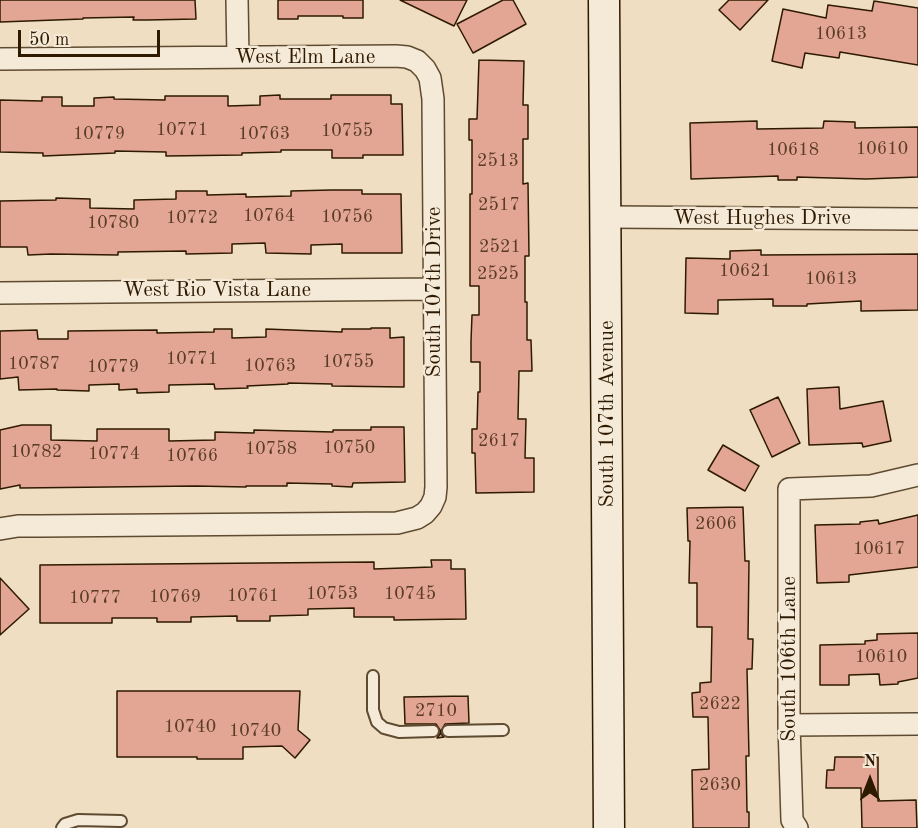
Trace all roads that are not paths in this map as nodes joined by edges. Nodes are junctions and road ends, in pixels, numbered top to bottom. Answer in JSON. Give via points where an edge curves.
{"nodes":[{"id":1,"x":237,"y":0,"type":"edge"},
{"id":2,"x":604,"y":0,"type":"edge"},
{"id":3,"x":238,"y":57,"type":"junction"},
{"id":4,"x":0,"y":59,"type":"edge"},
{"id":5,"x":425,"y":69,"type":"joint"},
{"id":6,"x":606,"y":217,"type":"junction"},
{"id":7,"x":918,"y":219,"type":"edge"},
{"id":8,"x":434,"y":289,"type":"junction"},
{"id":9,"x":0,"y":293,"type":"edge"},
{"id":10,"x":918,"y":475,"type":"edge"},
{"id":11,"x":0,"y":529,"type":"edge"},
{"id":12,"x":373,"y":676,"type":"dead end"},
{"id":13,"x":918,"y":724,"type":"edge"},
{"id":14,"x":789,"y":725,"type":"junction"},
{"id":15,"x":503,"y":730,"type":"dead end"},
{"id":16,"x":432,"y":731,"type":"dead end"},
{"id":17,"x":448,"y":731,"type":"dead end"},
{"id":18,"x":121,"y":821,"type":"dead end"},
{"id":19,"x":62,"y":828,"type":"edge"},
{"id":20,"x":609,"y":828,"type":"edge"},
{"id":21,"x":797,"y":828,"type":"edge"}],
"edges":[{"from":1,"to":3,"type":"street"},
{"from":2,"to":6,"type":"main road","name":"South 107th Avenue"},
{"from":3,"to":4,"type":"street","name":"West Elm Lane"},
{"from":3,"to":5,"type":"street","name":"West Elm Lane","via":[[396,56],[407,57]]},
{"from":5,"to":8,"type":"street","name":"South 107th Drive","via":[[433,99]]},
{"from":6,"to":7,"type":"street","name":"West Hughes Drive"},
{"from":6,"to":20,"type":"main road","name":"South 107th Avenue"},
{"from":8,"to":9,"type":"street","name":"West Rio Vista Lane"},
{"from":8,"to":11,"type":"street","name":"South 107th Drive","via":[[436,487],[431,506],[417,518],[397,523]]},
{"from":10,"to":14,"type":"street","name":"South 106th Lane","via":[[871,486],[789,489]]},
{"from":12,"to":16,"type":"lane","via":[[377,722],[399,732]]},
{"from":13,"to":14,"type":"street"},
{"from":14,"to":21,"type":"street","name":"South 106th Lane","via":[[792,820]]},
{"from":15,"to":17,"type":"lane"},
{"from":18,"to":19,"type":"lane","via":[[78,820]]}]}
